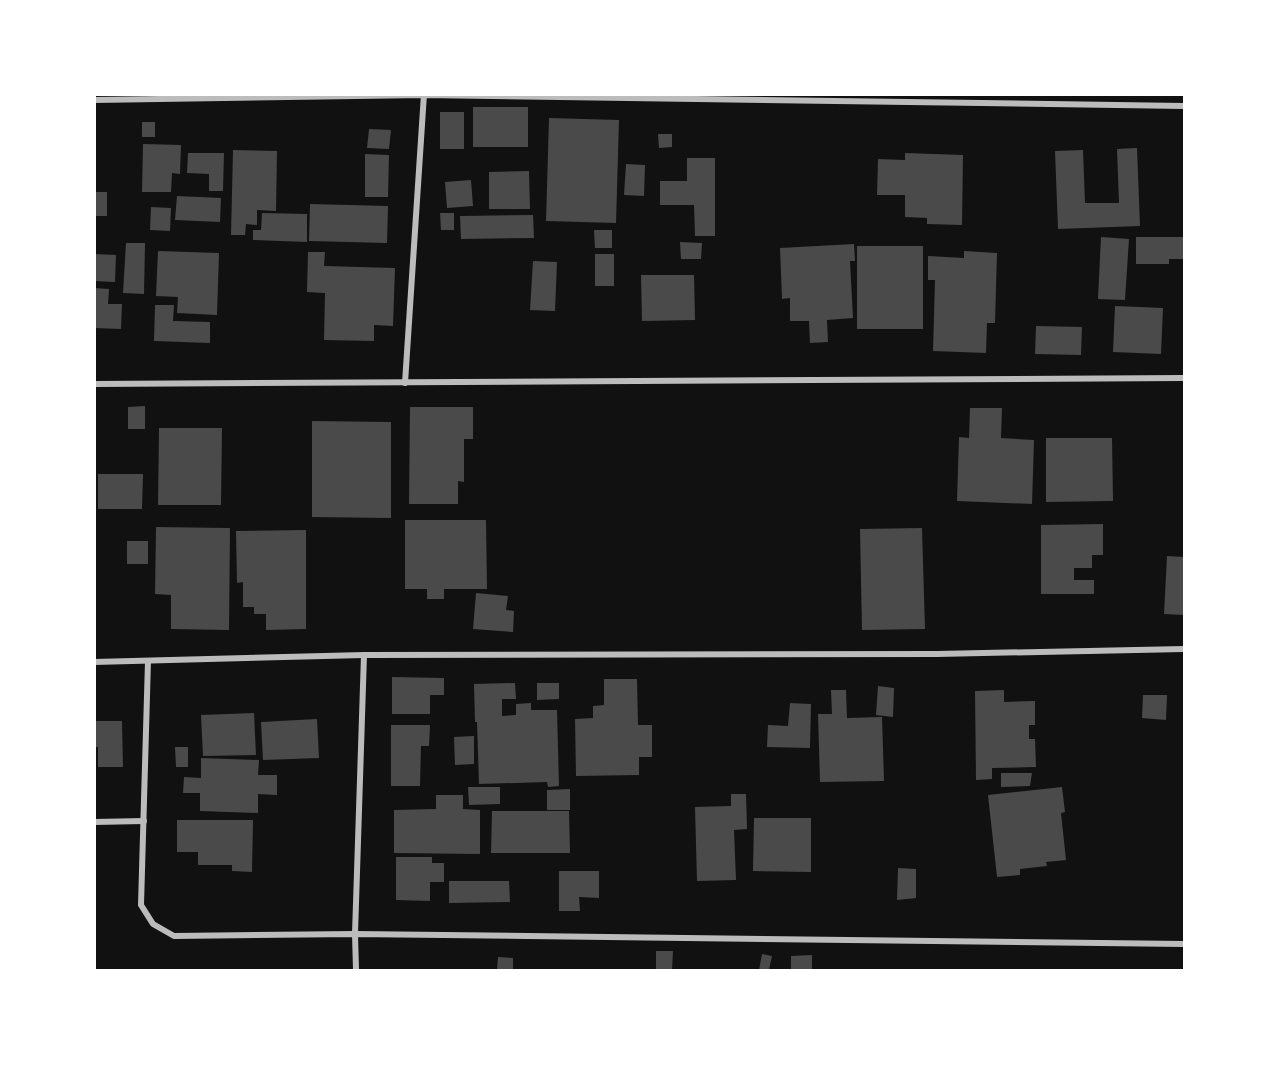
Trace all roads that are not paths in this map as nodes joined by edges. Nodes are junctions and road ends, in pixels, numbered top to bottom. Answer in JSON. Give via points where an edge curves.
{"nodes":[{"id":1,"x":424,"y":95,"type":"edge"},
{"id":2,"x":94,"y":100,"type":"edge"},
{"id":3,"x":1185,"y":106,"type":"edge"},
{"id":4,"x":1185,"y":378,"type":"edge"},
{"id":5,"x":405,"y":383,"type":"junction"},
{"id":6,"x":94,"y":384,"type":"edge"},
{"id":7,"x":1185,"y":649,"type":"edge"},
{"id":8,"x":364,"y":655,"type":"junction"},
{"id":9,"x":148,"y":661,"type":"junction"},
{"id":10,"x":94,"y":662,"type":"edge"},
{"id":11,"x":144,"y":821,"type":"junction"},
{"id":12,"x":94,"y":822,"type":"edge"},
{"id":13,"x":355,"y":934,"type":"junction"},
{"id":14,"x":1185,"y":944,"type":"edge"},
{"id":15,"x":356,"y":970,"type":"edge"}],
"edges":[{"from":1,"to":2,"type":"street"},
{"from":1,"to":3,"type":"street"},
{"from":1,"to":5,"type":"street"},
{"from":4,"to":5,"type":"street"},
{"from":5,"to":6,"type":"street"},
{"from":7,"to":8,"type":"street","via":[[937,654]]},
{"from":8,"to":9,"type":"street"},
{"from":8,"to":13,"type":"street"},
{"from":9,"to":10,"type":"street"},
{"from":9,"to":11,"type":"street"},
{"from":11,"to":12,"type":"street"},
{"from":11,"to":13,"type":"street","via":[[141,905],[153,924],[174,936]]},
{"from":13,"to":14,"type":"street"},
{"from":13,"to":15,"type":"street"}]}
